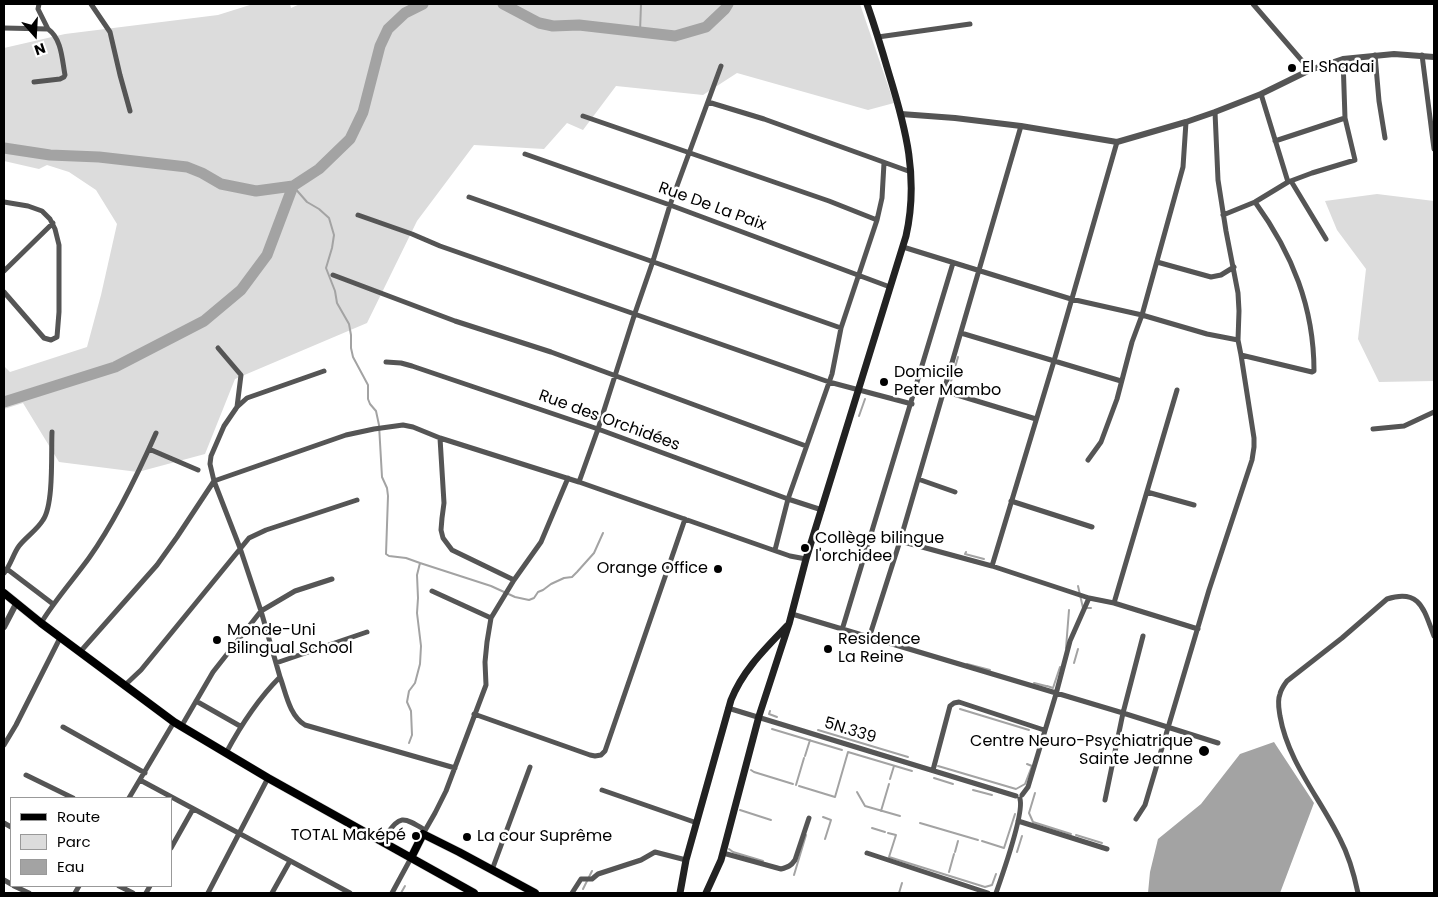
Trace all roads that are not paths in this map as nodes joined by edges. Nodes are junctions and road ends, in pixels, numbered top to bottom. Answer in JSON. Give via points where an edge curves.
{"nodes":[{"id":1,"x":40,"y":4,"type":"edge"},
{"id":2,"x":91,"y":4,"type":"edge"},
{"id":3,"x":867,"y":4,"type":"edge"},
{"id":4,"x":1253,"y":4,"type":"edge"},
{"id":5,"x":970,"y":24,"type":"dead end"},
{"id":6,"x":4,"y":28,"type":"edge"},
{"id":7,"x":48,"y":29,"type":"junction"},
{"id":8,"x":878,"y":37,"type":"junction"},
{"id":9,"x":1375,"y":55,"type":"junction"},
{"id":10,"x":1422,"y":55,"type":"junction"},
{"id":11,"x":1434,"y":57,"type":"edge"},
{"id":12,"x":1343,"y":59,"type":"junction"},
{"id":13,"x":721,"y":66,"type":"dead end"},
{"id":14,"x":1310,"y":70,"type":"junction"},
{"id":15,"x":34,"y":82,"type":"dead end"},
{"id":16,"x":1261,"y":94,"type":"junction"},
{"id":17,"x":708,"y":102,"type":"junction"},
{"id":18,"x":130,"y":110,"type":"dead end"},
{"id":19,"x":1215,"y":112,"type":"junction"},
{"id":20,"x":901,"y":114,"type":"junction"},
{"id":21,"x":583,"y":116,"type":"dead end"},
{"id":22,"x":1345,"y":118,"type":"junction"},
{"id":23,"x":1186,"y":122,"type":"junction"},
{"id":24,"x":1021,"y":126,"type":"junction"},
{"id":25,"x":1385,"y":138,"type":"dead end"},
{"id":26,"x":1275,"y":141,"type":"junction"},
{"id":27,"x":1117,"y":142,"type":"junction"},
{"id":28,"x":1434,"y":149,"type":"edge"},
{"id":29,"x":688,"y":153,"type":"junction"},
{"id":30,"x":525,"y":154,"type":"dead end"},
{"id":31,"x":884,"y":163,"type":"junction"},
{"id":32,"x":912,"y":173,"type":"junction"},
{"id":33,"x":1290,"y":181,"type":"junction"},
{"id":34,"x":469,"y":197,"type":"dead end"},
{"id":35,"x":4,"y":202,"type":"edge"},
{"id":36,"x":1255,"y":202,"type":"junction"},
{"id":37,"x":670,"y":205,"type":"junction"},
{"id":38,"x":358,"y":215,"type":"dead end"},
{"id":39,"x":1223,"y":215,"type":"junction"},
{"id":40,"x":877,"y":220,"type":"junction"},
{"id":41,"x":53,"y":223,"type":"junction"},
{"id":42,"x":1326,"y":239,"type":"dead end"},
{"id":43,"x":903,"y":247,"type":"junction"},
{"id":44,"x":654,"y":261,"type":"junction"},
{"id":45,"x":1157,"y":262,"type":"junction"},
{"id":46,"x":953,"y":263,"type":"junction"},
{"id":47,"x":1234,"y":267,"type":"junction"},
{"id":48,"x":979,"y":270,"type":"junction"},
{"id":49,"x":4,"y":271,"type":"edge"},
{"id":50,"x":859,"y":274,"type":"junction"},
{"id":51,"x":333,"y":275,"type":"dead end"},
{"id":52,"x":890,"y":287,"type":"junction"},
{"id":53,"x":4,"y":292,"type":"edge"},
{"id":54,"x":1071,"y":299,"type":"junction"},
{"id":55,"x":634,"y":313,"type":"junction"},
{"id":56,"x":1142,"y":315,"type":"junction"},
{"id":57,"x":841,"y":328,"type":"junction"},
{"id":58,"x":962,"y":333,"type":"junction"},
{"id":59,"x":1238,"y":340,"type":"junction"},
{"id":60,"x":218,"y":348,"type":"dead end"},
{"id":61,"x":1241,"y":355,"type":"junction"},
{"id":62,"x":1054,"y":361,"type":"junction"},
{"id":63,"x":386,"y":362,"type":"dead end"},
{"id":64,"x":324,"y":371,"type":"dead end"},
{"id":65,"x":616,"y":376,"type":"junction"},
{"id":66,"x":1121,"y":381,"type":"junction"},
{"id":67,"x":829,"y":382,"type":"junction"},
{"id":68,"x":858,"y":390,"type":"junction"},
{"id":69,"x":1177,"y":390,"type":"dead end"},
{"id":70,"x":944,"y":392,"type":"junction"},
{"id":71,"x":912,"y":404,"type":"junction"},
{"id":72,"x":237,"y":407,"type":"junction"},
{"id":73,"x":1434,"y":412,"type":"edge"},
{"id":74,"x":1036,"y":419,"type":"junction"},
{"id":75,"x":598,"y":429,"type":"junction"},
{"id":76,"x":1373,"y":429,"type":"dead end"},
{"id":77,"x":52,"y":432,"type":"dead end"},
{"id":78,"x":156,"y":433,"type":"dead end"},
{"id":79,"x":440,"y":438,"type":"junction"},
{"id":80,"x":806,"y":446,"type":"junction"},
{"id":81,"x":149,"y":449,"type":"junction"},
{"id":82,"x":1088,"y":460,"type":"dead end"},
{"id":83,"x":198,"y":470,"type":"dead end"},
{"id":84,"x":568,"y":478,"type":"junction"},
{"id":85,"x":918,"y":480,"type":"junction"},
{"id":86,"x":214,"y":481,"type":"junction"},
{"id":87,"x":579,"y":482,"type":"junction"},
{"id":88,"x":955,"y":492,"type":"dead end"},
{"id":89,"x":1147,"y":492,"type":"junction"},
{"id":90,"x":788,"y":499,"type":"junction"},
{"id":91,"x":357,"y":500,"type":"dead end"},
{"id":92,"x":1011,"y":501,"type":"junction"},
{"id":93,"x":1194,"y":505,"type":"dead end"},
{"id":94,"x":822,"y":510,"type":"junction"},
{"id":95,"x":685,"y":519,"type":"junction"},
{"id":96,"x":1092,"y":526,"type":"dead end"},
{"id":97,"x":900,"y":541,"type":"junction"},
{"id":98,"x":240,"y":548,"type":"junction"},
{"id":99,"x":775,"y":550,"type":"junction"},
{"id":100,"x":806,"y":559,"type":"junction"},
{"id":101,"x":992,"y":566,"type":"junction"},
{"id":102,"x":5,"y":571,"type":"edge"},
{"id":103,"x":332,"y":579,"type":"dead end"},
{"id":104,"x":514,"y":580,"type":"junction"},
{"id":105,"x":432,"y":591,"type":"dead end"},
{"id":106,"x":4,"y":593,"type":"edge"},
{"id":107,"x":1089,"y":598,"type":"junction"},
{"id":108,"x":1114,"y":603,"type":"junction"},
{"id":109,"x":16,"y":604,"type":"junction"},
{"id":110,"x":53,"y":604,"type":"junction"},
{"id":111,"x":261,"y":611,"type":"junction"},
{"id":112,"x":792,"y":614,"type":"junction"},
{"id":113,"x":491,"y":618,"type":"junction"},
{"id":114,"x":41,"y":623,"type":"junction"},
{"id":115,"x":789,"y":624,"type":"junction"},
{"id":116,"x":4,"y":627,"type":"edge"},
{"id":117,"x":1198,"y":629,"type":"junction"},
{"id":118,"x":842,"y":630,"type":"junction"},
{"id":119,"x":367,"y":632,"type":"dead end"},
{"id":120,"x":1143,"y":636,"type":"dead end"},
{"id":121,"x":1434,"y":636,"type":"edge"},
{"id":122,"x":60,"y":638,"type":"junction"},
{"id":123,"x":869,"y":638,"type":"junction"},
{"id":124,"x":80,"y":652,"type":"junction"},
{"id":125,"x":276,"y":663,"type":"junction"},
{"id":126,"x":280,"y":677,"type":"junction"},
{"id":127,"x":124,"y":686,"type":"junction"},
{"id":128,"x":1056,"y":694,"type":"junction"},
{"id":129,"x":196,"y":701,"type":"junction"},
{"id":130,"x":728,"y":708,"type":"junction"},
{"id":131,"x":1123,"y":713,"type":"junction"},
{"id":132,"x":474,"y":714,"type":"junction"},
{"id":133,"x":759,"y":716,"type":"junction"},
{"id":134,"x":174,"y":722,"type":"junction"},
{"id":135,"x":240,"y":726,"type":"junction"},
{"id":136,"x":64,"y":727,"type":"dead end"},
{"id":137,"x":181,"y":727,"type":"junction"},
{"id":138,"x":1168,"y":727,"type":"junction"},
{"id":139,"x":1044,"y":730,"type":"junction"},
{"id":140,"x":1218,"y":743,"type":"dead end"},
{"id":141,"x":4,"y":746,"type":"edge"},
{"id":142,"x":226,"y":753,"type":"junction"},
{"id":143,"x":530,"y":767,"type":"dead end"},
{"id":144,"x":455,"y":768,"type":"junction"},
{"id":145,"x":933,"y":770,"type":"junction"},
{"id":146,"x":145,"y":773,"type":"junction"},
{"id":147,"x":26,"y":775,"type":"dead end"},
{"id":148,"x":268,"y":778,"type":"junction"},
{"id":149,"x":140,"y":780,"type":"junction"},
{"id":150,"x":602,"y":790,"type":"dead end"},
{"id":151,"x":1020,"y":796,"type":"junction"},
{"id":152,"x":71,"y":797,"type":"edge"},
{"id":153,"x":130,"y":797,"type":"edge"},
{"id":154,"x":171,"y":797,"type":"edge"},
{"id":155,"x":172,"y":798,"type":"edge"},
{"id":156,"x":1105,"y":800,"type":"dead end"},
{"id":157,"x":193,"y":809,"type":"junction"},
{"id":158,"x":809,"y":818,"type":"dead end"},
{"id":159,"x":1136,"y":819,"type":"dead end"},
{"id":160,"x":1018,"y":821,"type":"junction"},
{"id":161,"x":697,"y":823,"type":"junction"},
{"id":162,"x":424,"y":832,"type":"junction"},
{"id":163,"x":240,"y":834,"type":"junction"},
{"id":164,"x":381,"y":841,"type":"junction"},
{"id":165,"x":172,"y":846,"type":"edge"},
{"id":166,"x":1107,"y":849,"type":"dead end"},
{"id":167,"x":723,"y":853,"type":"junction"},
{"id":168,"x":867,"y":853,"type":"dead end"},
{"id":169,"x":411,"y":858,"type":"junction"},
{"id":170,"x":686,"y":860,"type":"junction"},
{"id":171,"x":290,"y":861,"type":"junction"},
{"id":172,"x":492,"y":870,"type":"junction"},
{"id":173,"x":337,"y":886,"type":"junction"},
{"id":174,"x":17,"y":887,"type":"edge"},
{"id":175,"x":121,"y":887,"type":"edge"},
{"id":176,"x":29,"y":893,"type":"edge"},
{"id":177,"x":133,"y":893,"type":"edge"},
{"id":178,"x":208,"y":893,"type":"edge"},
{"id":179,"x":272,"y":893,"type":"edge"},
{"id":180,"x":333,"y":893,"type":"edge"},
{"id":181,"x":350,"y":893,"type":"edge"},
{"id":182,"x":392,"y":893,"type":"edge"},
{"id":183,"x":474,"y":893,"type":"edge"},
{"id":184,"x":535,"y":893,"type":"edge"},
{"id":185,"x":572,"y":893,"type":"edge"},
{"id":186,"x":680,"y":893,"type":"edge"},
{"id":187,"x":706,"y":893,"type":"edge"},
{"id":188,"x":988,"y":893,"type":"edge"},
{"id":189,"x":996,"y":893,"type":"edge"},
{"id":190,"x":1358,"y":893,"type":"edge"}],
"edges":[{"from":1,"to":7,"type":"street","via":[[38,9]]},
{"from":2,"to":18,"type":"street","via":[[110,32]]},
{"from":3,"to":8,"type":"main road"},
{"from":4,"to":14,"type":"street"},
{"from":5,"to":8,"type":"street"},
{"from":6,"to":7,"type":"street"},
{"from":7,"to":15,"type":"street","via":[[58,38],[65,75],[64,78]]},
{"from":8,"to":20,"type":"main road"},
{"from":9,"to":10,"type":"street"},
{"from":9,"to":12,"type":"street"},
{"from":9,"to":25,"type":"street","via":[[1378,101]]},
{"from":10,"to":11,"type":"street"},
{"from":10,"to":28,"type":"street"},
{"from":12,"to":14,"type":"street"},
{"from":12,"to":22,"type":"street"},
{"from":13,"to":17,"type":"street"},
{"from":14,"to":16,"type":"street"},
{"from":16,"to":19,"type":"street"},
{"from":16,"to":26,"type":"street"},
{"from":17,"to":29,"type":"street"},
{"from":17,"to":31,"type":"street"},
{"from":19,"to":23,"type":"street"},
{"from":19,"to":39,"type":"street"},
{"from":20,"to":24,"type":"street"},
{"from":20,"to":32,"type":"main road"},
{"from":21,"to":29,"type":"street"},
{"from":22,"to":26,"type":"street"},
{"from":22,"to":33,"type":"street","via":[[1356,160]]},
{"from":23,"to":27,"type":"street"},
{"from":23,"to":45,"type":"street","via":[[1183,167]]},
{"from":24,"to":27,"type":"street"},
{"from":24,"to":48,"type":"street"},
{"from":26,"to":33,"type":"street"},
{"from":27,"to":54,"type":"street"},
{"from":29,"to":37,"type":"street"},
{"from":29,"to":40,"type":"street"},
{"from":30,"to":37,"type":"street","name":"Rue De La Paix"},
{"from":31,"to":32,"type":"street"},
{"from":31,"to":40,"type":"street"},
{"from":32,"to":43,"type":"main road","via":[[912,200]]},
{"from":33,"to":36,"type":"street"},
{"from":33,"to":42,"type":"street"},
{"from":34,"to":44,"type":"street"},
{"from":35,"to":41,"type":"street","via":[[42,211]]},
{"from":36,"to":39,"type":"street"},
{"from":36,"to":61,"type":"street","via":[[1281,242],[1302,290],[1311,327],[1314,371]]},
{"from":37,"to":44,"type":"street"},
{"from":37,"to":50,"type":"street","name":"Rue De La Paix"},
{"from":38,"to":55,"type":"street"},
{"from":39,"to":47,"type":"street"},
{"from":40,"to":50,"type":"street"},
{"from":41,"to":49,"type":"street"},
{"from":41,"to":53,"type":"street","via":[[59,245],[57,337],[51,340],[44,338]]},
{"from":43,"to":46,"type":"street"},
{"from":43,"to":52,"type":"main road"},
{"from":44,"to":55,"type":"street"},
{"from":44,"to":57,"type":"street"},
{"from":45,"to":47,"type":"street","via":[[1211,276],[1221,275]]},
{"from":45,"to":56,"type":"street"},
{"from":46,"to":48,"type":"street"},
{"from":46,"to":71,"type":"street"},
{"from":47,"to":59,"type":"street","via":[[1239,311]]},
{"from":48,"to":54,"type":"street"},
{"from":48,"to":58,"type":"street"},
{"from":50,"to":52,"type":"street","name":"Rue De La Paix"},
{"from":50,"to":57,"type":"street"},
{"from":51,"to":65,"type":"street"},
{"from":52,"to":68,"type":"main road"},
{"from":54,"to":56,"type":"street"},
{"from":54,"to":62,"type":"street"},
{"from":55,"to":65,"type":"street"},
{"from":55,"to":67,"type":"street"},
{"from":56,"to":59,"type":"street"},
{"from":56,"to":66,"type":"street"},
{"from":57,"to":67,"type":"street"},
{"from":58,"to":62,"type":"street"},
{"from":58,"to":70,"type":"street"},
{"from":59,"to":61,"type":"street"},
{"from":60,"to":72,"type":"street","via":[[241,375]]},
{"from":61,"to":117,"type":"street","via":[[1253,430],[1252,460]]},
{"from":62,"to":66,"type":"street"},
{"from":62,"to":74,"type":"street"},
{"from":63,"to":75,"type":"street","name":"Rue des Orchidées","via":[[412,366]]},
{"from":64,"to":72,"type":"street","via":[[247,398]]},
{"from":65,"to":75,"type":"street"},
{"from":65,"to":80,"type":"street"},
{"from":66,"to":82,"type":"street","via":[[1101,442]]},
{"from":67,"to":68,"type":"street"},
{"from":67,"to":80,"type":"street"},
{"from":68,"to":71,"type":"street"},
{"from":68,"to":94,"type":"main road"},
{"from":69,"to":89,"type":"street"},
{"from":70,"to":74,"type":"street"},
{"from":70,"to":85,"type":"street"},
{"from":71,"to":118,"type":"street"},
{"from":72,"to":86,"type":"street","via":[[224,426],[211,456]]},
{"from":73,"to":76,"type":"street","via":[[1404,426]]},
{"from":74,"to":92,"type":"street"},
{"from":75,"to":87,"type":"street"},
{"from":75,"to":90,"type":"street","name":"Rue des Orchidées"},
{"from":77,"to":102,"type":"street","via":[[50,496],[46,514],[20,544]]},
{"from":78,"to":81,"type":"street"},
{"from":79,"to":84,"type":"street"},
{"from":79,"to":86,"type":"street","via":[[403,425],[374,429],[346,435]]},
{"from":79,"to":104,"type":"street","via":[[443,538],[452,550]]},
{"from":80,"to":90,"type":"street"},
{"from":81,"to":83,"type":"street"},
{"from":81,"to":110,"type":"street","via":[[99,541]]},
{"from":84,"to":87,"type":"street"},
{"from":84,"to":104,"type":"street","via":[[545,535]]},
{"from":85,"to":88,"type":"street"},
{"from":85,"to":97,"type":"street"},
{"from":86,"to":98,"type":"street"},
{"from":86,"to":124,"type":"street","via":[[158,565]]},
{"from":87,"to":95,"type":"street"},
{"from":89,"to":93,"type":"street"},
{"from":89,"to":108,"type":"street"},
{"from":90,"to":94,"type":"street","name":"Rue des Orchidées"},
{"from":90,"to":99,"type":"street"},
{"from":91,"to":98,"type":"street","via":[[254,535]]},
{"from":92,"to":96,"type":"street"},
{"from":92,"to":101,"type":"street"},
{"from":94,"to":100,"type":"main road"},
{"from":95,"to":99,"type":"street"},
{"from":95,"to":132,"type":"street","via":[[601,755],[590,755]]},
{"from":97,"to":101,"type":"street"},
{"from":97,"to":123,"type":"street"},
{"from":98,"to":111,"type":"street"},
{"from":98,"to":127,"type":"street","via":[[141,670]]},
{"from":99,"to":100,"type":"street"},
{"from":100,"to":112,"type":"main road"},
{"from":101,"to":107,"type":"street"},
{"from":102,"to":110,"type":"street"},
{"from":103,"to":111,"type":"street","via":[[295,592]]},
{"from":104,"to":113,"type":"street"},
{"from":105,"to":113,"type":"street"},
{"from":106,"to":109,"type":"main road"},
{"from":107,"to":108,"type":"street"},
{"from":107,"to":128,"type":"street","via":[[1073,634]]},
{"from":108,"to":117,"type":"street"},
{"from":109,"to":114,"type":"main road"},
{"from":109,"to":116,"type":"street"},
{"from":110,"to":114,"type":"street"},
{"from":111,"to":125,"type":"street"},
{"from":111,"to":129,"type":"street","via":[[213,672]]},
{"from":112,"to":115,"type":"main road"},
{"from":112,"to":118,"type":"street"},
{"from":113,"to":132,"type":"street","via":[[486,642],[486,686]]},
{"from":114,"to":122,"type":"main road"},
{"from":115,"to":130,"type":"main road","via":[[746,672]]},
{"from":115,"to":133,"type":"main road"},
{"from":117,"to":138,"type":"street"},
{"from":118,"to":123,"type":"street"},
{"from":119,"to":125,"type":"street"},
{"from":120,"to":131,"type":"street"},
{"from":121,"to":190,"type":"street","via":[[1417,600],[1408,596],[1387,599],[1287,681],[1279,695],[1278,707],[1289,746],[1340,838]]},
{"from":122,"to":124,"type":"main road"},
{"from":122,"to":141,"type":"street"},
{"from":123,"to":128,"type":"street"},
{"from":124,"to":127,"type":"main road"},
{"from":125,"to":126,"type":"street"},
{"from":126,"to":135,"type":"street"},
{"from":126,"to":144,"type":"street","via":[[294,715],[305,725]]},
{"from":127,"to":134,"type":"main road"},
{"from":128,"to":131,"type":"street"},
{"from":128,"to":139,"type":"street"},
{"from":129,"to":135,"type":"street"},
{"from":129,"to":137,"type":"street"},
{"from":130,"to":133,"type":"street","name":"5N.339"},
{"from":130,"to":161,"type":"main road"},
{"from":131,"to":138,"type":"street"},
{"from":131,"to":156,"type":"street"},
{"from":132,"to":144,"type":"street"},
{"from":133,"to":145,"type":"street","name":"5N.339"},
{"from":133,"to":167,"type":"main road"},
{"from":134,"to":137,"type":"main road"},
{"from":134,"to":146,"type":"street"},
{"from":135,"to":142,"type":"street"},
{"from":136,"to":146,"type":"street"},
{"from":137,"to":142,"type":"main road"},
{"from":138,"to":140,"type":"street"},
{"from":138,"to":159,"type":"street","via":[[1145,805]]},
{"from":139,"to":145,"type":"street","via":[[954,703],[950,706]]},
{"from":139,"to":151,"type":"street","via":[[1028,786]]},
{"from":142,"to":148,"type":"main road"},
{"from":143,"to":172,"type":"street"},
{"from":144,"to":162,"type":"street"},
{"from":145,"to":151,"type":"street","name":"5N.339"},
{"from":146,"to":149,"type":"street"},
{"from":147,"to":152,"type":"street"},
{"from":148,"to":163,"type":"street"},
{"from":148,"to":164,"type":"main road"},
{"from":149,"to":153,"type":"street"},
{"from":149,"to":154,"type":"street"},
{"from":150,"to":161,"type":"street"},
{"from":151,"to":160,"type":"street"},
{"from":155,"to":157,"type":"street"},
{"from":157,"to":163,"type":"street"},
{"from":157,"to":165,"type":"street"},
{"from":158,"to":167,"type":"street","via":[[795,860],[788,868],[781,869]]},
{"from":160,"to":166,"type":"street"},
{"from":160,"to":189,"type":"street"},
{"from":161,"to":170,"type":"main road"},
{"from":162,"to":164,"type":"street","via":[[410,821],[401,820]]},
{"from":162,"to":169,"type":"main road"},
{"from":162,"to":172,"type":"main road"},
{"from":163,"to":171,"type":"street"},
{"from":163,"to":178,"type":"street"},
{"from":164,"to":169,"type":"main road"},
{"from":167,"to":187,"type":"main road"},
{"from":168,"to":188,"type":"street"},
{"from":169,"to":182,"type":"street"},
{"from":169,"to":183,"type":"main road"},
{"from":170,"to":185,"type":"street","via":[[655,852],[592,879],[582,879]]},
{"from":170,"to":186,"type":"main road"},
{"from":171,"to":173,"type":"street"},
{"from":171,"to":179,"type":"street"},
{"from":172,"to":184,"type":"main road"},
{"from":173,"to":180,"type":"street"},
{"from":173,"to":181,"type":"street"},
{"from":174,"to":176,"type":"street"},
{"from":175,"to":177,"type":"street"}]}
